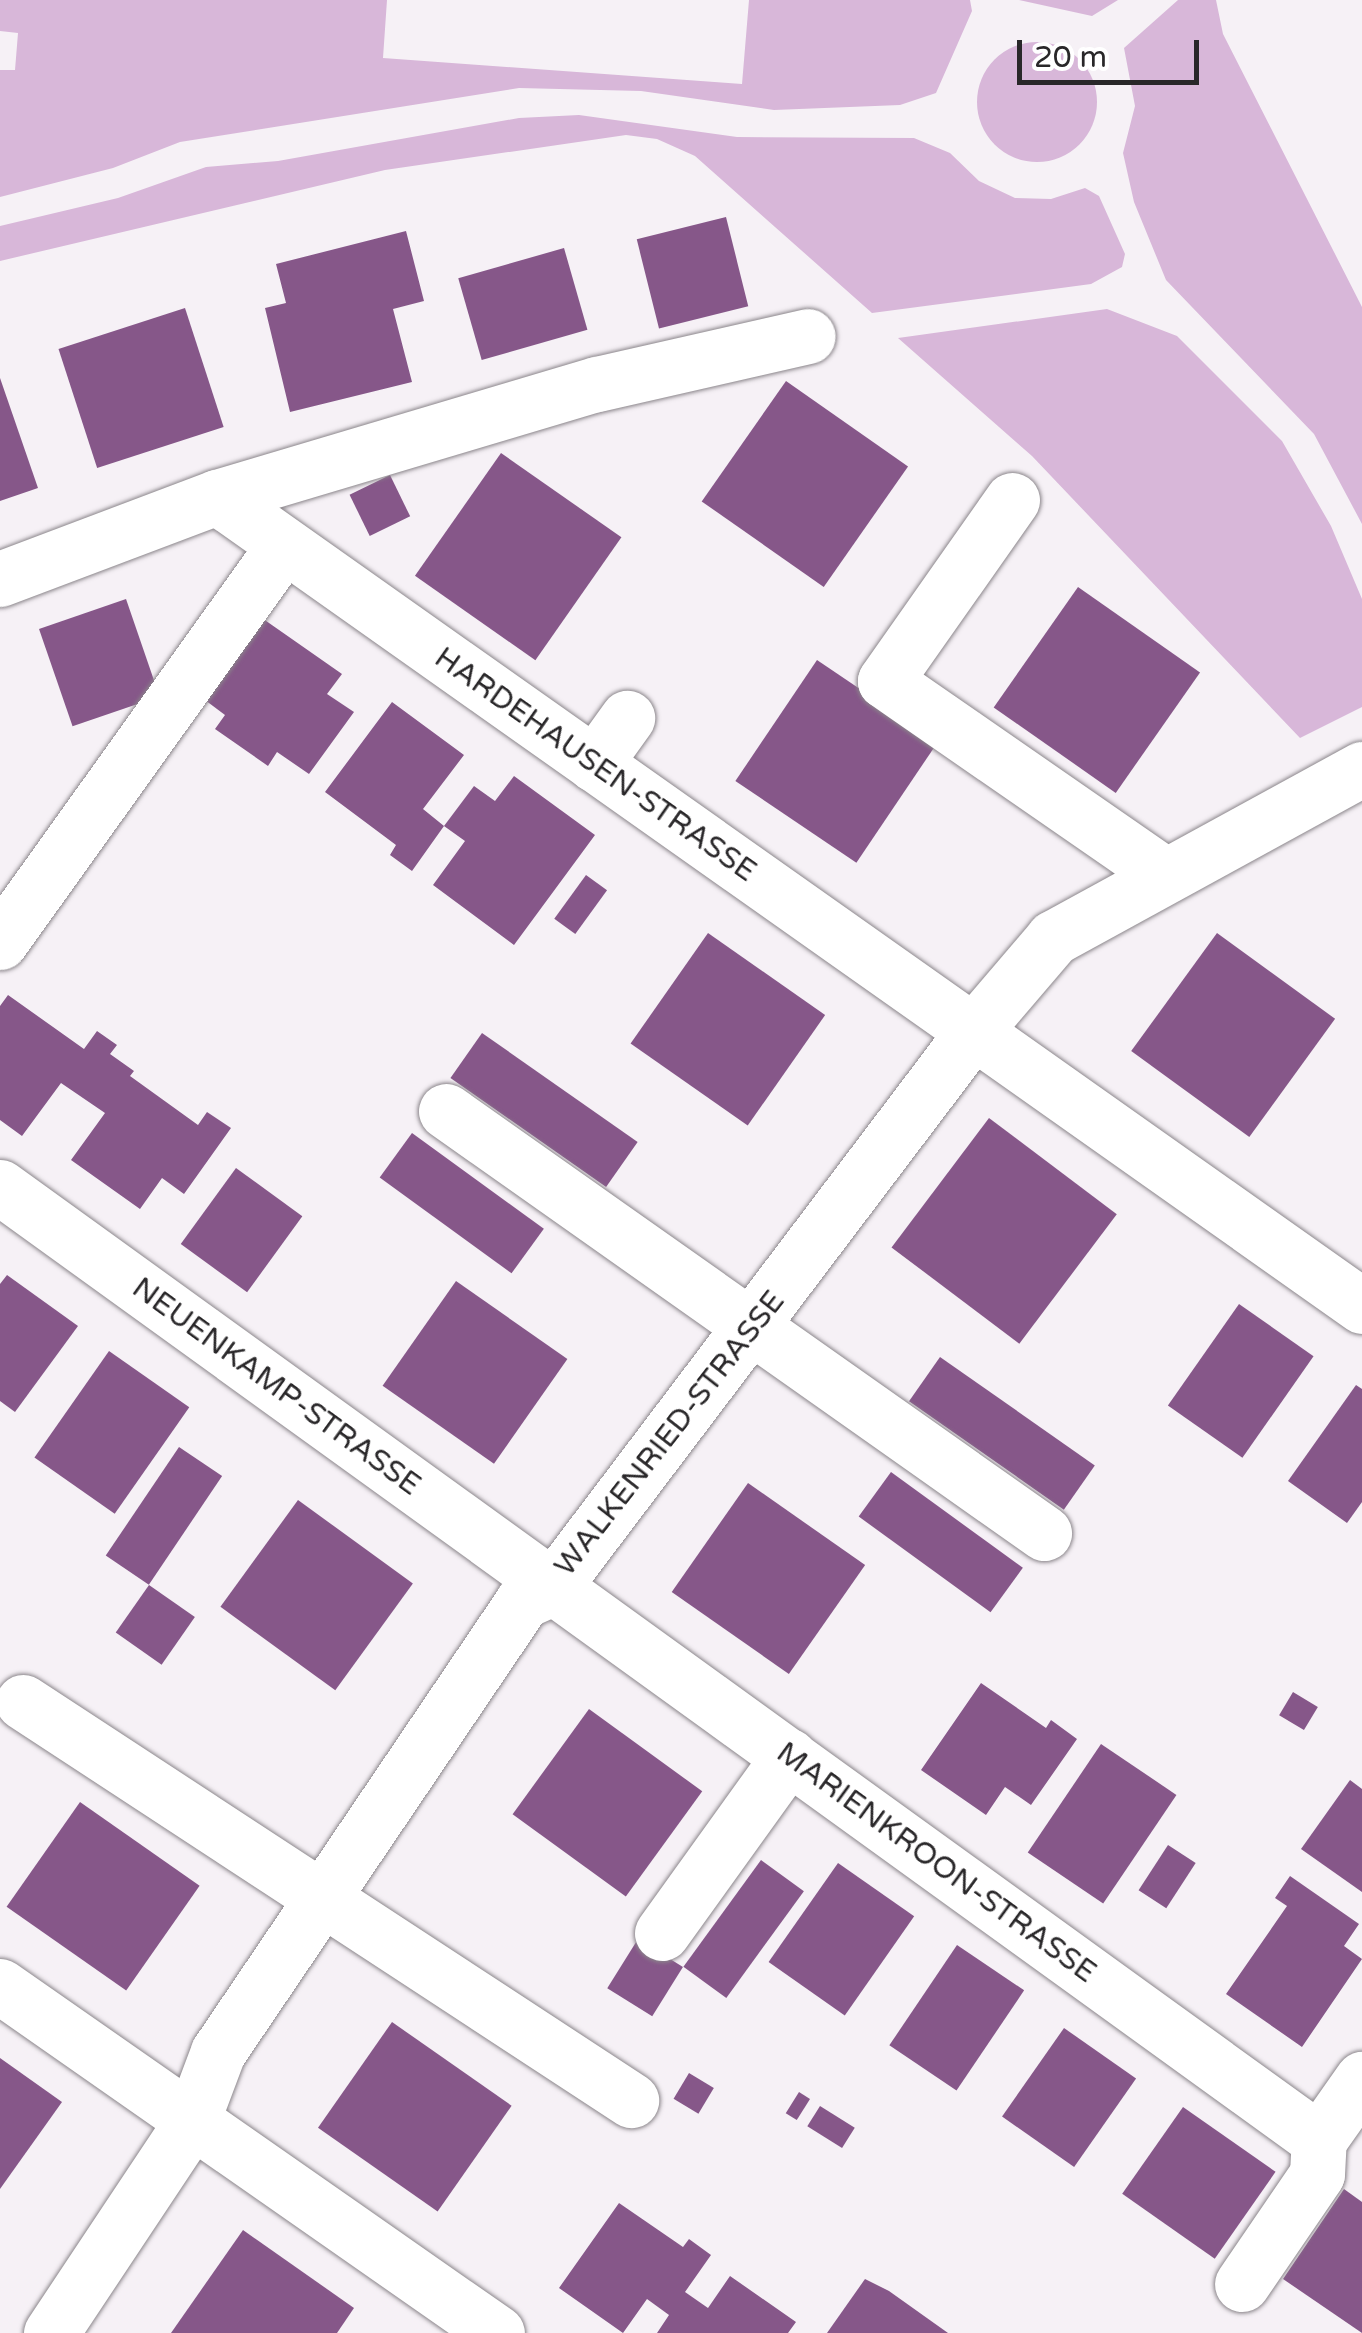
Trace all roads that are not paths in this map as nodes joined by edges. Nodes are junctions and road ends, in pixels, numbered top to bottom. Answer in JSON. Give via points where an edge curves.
{"nodes":[{"id":1,"x":808,"y":336,"type":"dead end"},
{"id":2,"x":217,"y":496,"type":"junction"},
{"id":3,"x":1012,"y":500,"type":"dead end"},
{"id":4,"x":284,"y":544,"type":"junction"},
{"id":5,"x":0,"y":579,"type":"edge"},
{"id":6,"x":627,"y":718,"type":"dead end"},
{"id":7,"x":594,"y":764,"type":"junction"},
{"id":8,"x":1362,"y":770,"type":"edge"},
{"id":9,"x":1164,"y":874,"type":"junction"},
{"id":10,"x":0,"y":942,"type":"edge"},
{"id":11,"x":972,"y":1033,"type":"junction"},
{"id":12,"x":446,"y":1111,"type":"dead end"},
{"id":13,"x":0,"y":1187,"type":"edge"},
{"id":14,"x":1362,"y":1306,"type":"edge"},
{"id":15,"x":754,"y":1328,"type":"junction"},
{"id":16,"x":1044,"y":1533,"type":"dead end"},
{"id":17,"x":552,"y":1588,"type":"junction"},
{"id":18,"x":23,"y":1702,"type":"dead end"},
{"id":19,"x":789,"y":1756,"type":"junction"},
{"id":20,"x":318,"y":1900,"type":"junction"},
{"id":21,"x":662,"y":1933,"type":"dead end"},
{"id":22,"x":0,"y":1986,"type":"edge"},
{"id":23,"x":1362,"y":2079,"type":"edge"},
{"id":24,"x":631,"y":2100,"type":"dead end"},
{"id":25,"x":192,"y":2121,"type":"junction"},
{"id":26,"x":1319,"y":2140,"type":"junction"},
{"id":27,"x":1242,"y":2284,"type":"dead end"},
{"id":28,"x":51,"y":2333,"type":"edge"},
{"id":29,"x":497,"y":2333,"type":"edge"}],
"edges":[{"from":1,"to":2,"type":"street","via":[[597,384]]},
{"from":2,"to":4,"type":"street","name":"HARDEHAUSEN-STRASSE"},
{"from":2,"to":5,"type":"street"},
{"from":3,"to":9,"type":"street","via":[[885,681]]},
{"from":4,"to":7,"type":"street","name":"HARDEHAUSEN-STRASSE"},
{"from":4,"to":10,"type":"street"},
{"from":6,"to":7,"type":"street"},
{"from":7,"to":11,"type":"street","name":"HARDEHAUSEN-STRASSE"},
{"from":8,"to":9,"type":"street","name":"WALKENRIED-STRASSE"},
{"from":9,"to":11,"type":"street","name":"WALKENRIED-STRASSE","via":[[1052,938]]},
{"from":11,"to":14,"type":"street"},
{"from":11,"to":15,"type":"street","name":"WALKENRIED-STRASSE"},
{"from":12,"to":15,"type":"street"},
{"from":13,"to":17,"type":"street","name":"NEUENKAMP-STRASSE"},
{"from":15,"to":16,"type":"street"},
{"from":15,"to":17,"type":"street","name":"WALKENRIED-STRASSE"},
{"from":17,"to":19,"type":"street","name":"MARIENKROON-STRASSE"},
{"from":17,"to":20,"type":"street","name":"WALKENRIED-STRASSE","via":[[523,1600]]},
{"from":18,"to":20,"type":"street"},
{"from":19,"to":21,"type":"street"},
{"from":19,"to":26,"type":"street","name":"MARIENKROON-STRASSE"},
{"from":20,"to":24,"type":"street"},
{"from":20,"to":25,"type":"street","name":"WALKENRIED-STRASSE","via":[[218,2052]]},
{"from":22,"to":25,"type":"street"},
{"from":23,"to":26,"type":"street"},
{"from":25,"to":28,"type":"street","name":"WALKENRIED-STRASSE"},
{"from":25,"to":29,"type":"street"},
{"from":26,"to":27,"type":"street","via":[[1317,2174]]}]}
